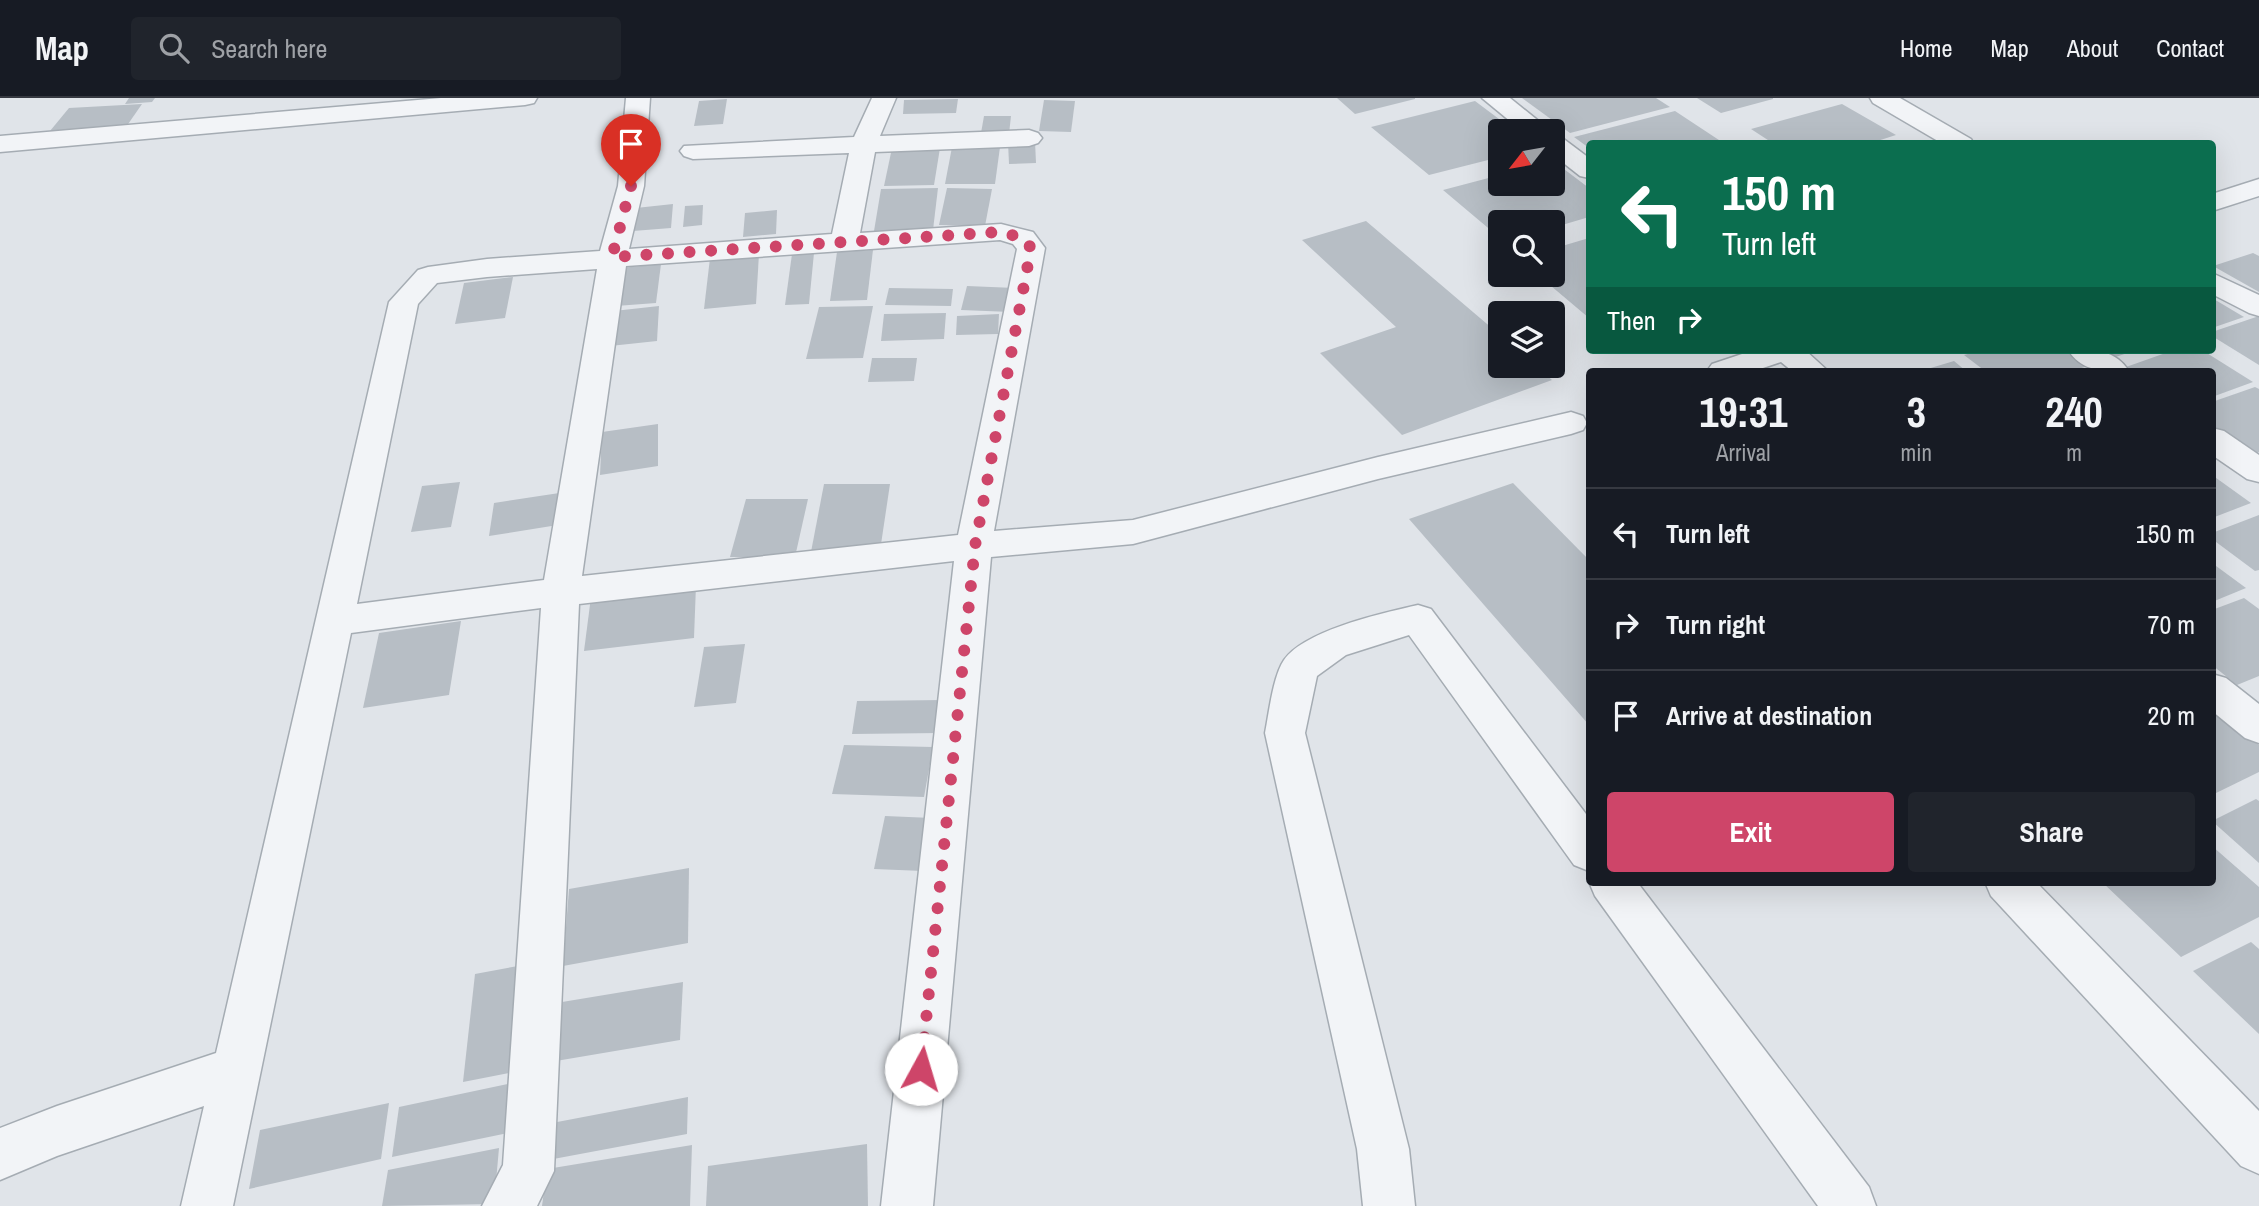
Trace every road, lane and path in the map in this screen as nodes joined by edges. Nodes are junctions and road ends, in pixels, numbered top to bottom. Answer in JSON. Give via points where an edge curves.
{"nodes":[{"id":1,"x":525,"y":98,"type":"edge"},
{"id":2,"x":638,"y":98,"type":"edge"},
{"id":3,"x":884,"y":98,"type":"edge"},
{"id":4,"x":1494,"y":98,"type":"edge"},
{"id":5,"x":1882,"y":98,"type":"edge"},
{"id":6,"x":1522,"y":119,"type":"edge"},
{"id":7,"x":1029,"y":138,"type":"dead end"},
{"id":8,"x":1955,"y":140,"type":"edge"},
{"id":9,"x":0,"y":144,"type":"edge"},
{"id":10,"x":863,"y":145,"type":"junction"},
{"id":11,"x":693,"y":151,"type":"dead end"},
{"id":12,"x":1565,"y":152,"type":"edge"},
{"id":13,"x":1586,"y":168,"type":"edge"},
{"id":14,"x":2259,"y":187,"type":"edge"},
{"id":15,"x":2216,"y":203,"type":"edge"},
{"id":16,"x":844,"y":242,"type":"junction"},
{"id":17,"x":612,"y":257,"type":"junction"},
{"id":18,"x":2216,"y":284,"type":"edge"},
{"id":19,"x":2259,"y":307,"type":"edge"},
{"id":20,"x":1773,"y":354,"type":"edge"},
{"id":21,"x":1790,"y":354,"type":"edge"},
{"id":22,"x":2089,"y":354,"type":"edge"},
{"id":23,"x":1732,"y":368,"type":"edge"},
{"id":24,"x":1808,"y":368,"type":"edge"},
{"id":25,"x":2109,"y":368,"type":"edge"},
{"id":26,"x":1583,"y":428,"type":"edge"},
{"id":27,"x":2216,"y":442,"type":"edge"},
{"id":28,"x":2259,"y":471,"type":"edge"},
{"id":29,"x":975,"y":546,"type":"junction"},
{"id":30,"x":561,"y":592,"type":"junction"},
{"id":31,"x":333,"y":621,"type":"junction"},
{"id":32,"x":2216,"y":693,"type":"edge"},
{"id":33,"x":2259,"y":727,"type":"edge"},
{"id":34,"x":1586,"y":848,"type":"edge"},
{"id":35,"x":1614,"y":886,"type":"edge"},
{"id":36,"x":2011,"y":886,"type":"edge"},
{"id":37,"x":237,"y":1070,"type":"junction"},
{"id":38,"x":2258,"y":1145,"type":"edge"},
{"id":39,"x":0,"y":1154,"type":"edge"},
{"id":40,"x":207,"y":1206,"type":"edge"},
{"id":41,"x":508,"y":1206,"type":"edge"},
{"id":42,"x":907,"y":1206,"type":"edge"},
{"id":43,"x":1389,"y":1206,"type":"edge"},
{"id":44,"x":1850,"y":1206,"type":"edge"}],
"edges":[{"from":1,"to":9,"type":"street"},
{"from":2,"to":17,"type":"street","via":[[631,186]]},
{"from":3,"to":10,"type":"street"},
{"from":4,"to":6,"type":"street"},
{"from":5,"to":8,"type":"street"},
{"from":7,"to":10,"type":"street"},
{"from":10,"to":11,"type":"street"},
{"from":10,"to":16,"type":"street"},
{"from":12,"to":13,"type":"street"},
{"from":14,"to":15,"type":"street"},
{"from":16,"to":17,"type":"street"},
{"from":16,"to":29,"type":"street","via":[[1001,232],[1023,238],[1031,248]]},
{"from":17,"to":30,"type":"street"},
{"from":17,"to":31,"type":"street","via":[[428,276],[404,302]]},
{"from":18,"to":19,"type":"street"},
{"from":20,"to":23,"type":"street"},
{"from":21,"to":24,"type":"street"},
{"from":22,"to":25,"type":"street"},
{"from":26,"to":29,"type":"street","via":[[1378,468],[1133,532]]},
{"from":27,"to":28,"type":"street"},
{"from":29,"to":30,"type":"street"},
{"from":29,"to":42,"type":"street"},
{"from":30,"to":31,"type":"street"},
{"from":30,"to":41,"type":"street","via":[[528,1171]]},
{"from":31,"to":37,"type":"street"},
{"from":32,"to":33,"type":"street"},
{"from":34,"to":43,"type":"street","via":[[1418,619],[1332,645],[1298,668],[1285,733],[1382,1149]]},
{"from":35,"to":44,"type":"street"},
{"from":36,"to":38,"type":"street"},
{"from":37,"to":39,"type":"street"},
{"from":37,"to":40,"type":"street"}]}
